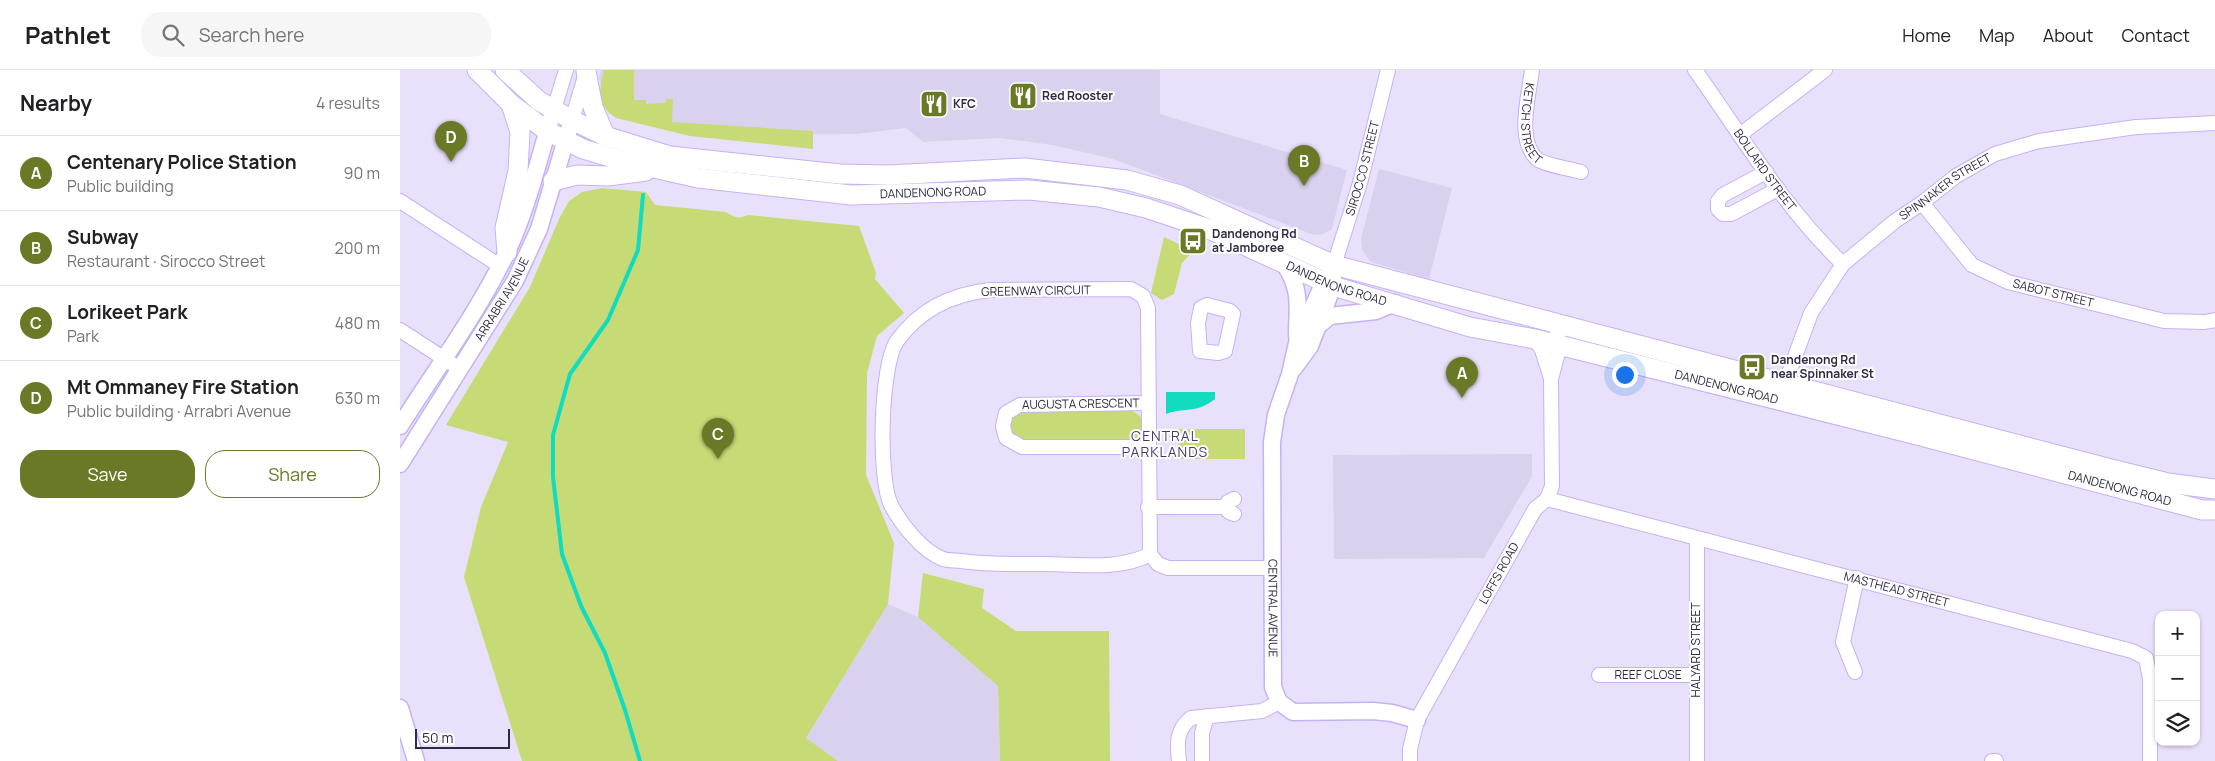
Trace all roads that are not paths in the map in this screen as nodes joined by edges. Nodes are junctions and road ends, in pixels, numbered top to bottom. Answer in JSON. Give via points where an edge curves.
{"nodes":[{"id":1,"x":477,"y":70,"type":"edge"},
{"id":2,"x":505,"y":70,"type":"edge"},
{"id":3,"x":526,"y":70,"type":"edge"},
{"id":4,"x":566,"y":70,"type":"edge"},
{"id":5,"x":587,"y":70,"type":"edge"},
{"id":6,"x":1388,"y":70,"type":"edge"},
{"id":7,"x":1532,"y":70,"type":"edge"},
{"id":8,"x":1696,"y":70,"type":"edge"},
{"id":9,"x":1825,"y":70,"type":"edge"},
{"id":10,"x":556,"y":102,"type":"junction"},
{"id":11,"x":511,"y":104,"type":"junction"},
{"id":12,"x":572,"y":120,"type":"junction"},
{"id":13,"x":2215,"y":123,"type":"edge"},
{"id":14,"x":547,"y":131,"type":"junction"},
{"id":15,"x":1741,"y":134,"type":"junction"},
{"id":16,"x":604,"y":136,"type":"junction"},
{"id":17,"x":565,"y":141,"type":"junction"},
{"id":18,"x":658,"y":170,"type":"junction"},
{"id":19,"x":1581,"y":172,"type":"dead end"},
{"id":20,"x":1766,"y":172,"type":"junction"},
{"id":21,"x":553,"y":181,"type":"junction"},
{"id":22,"x":1778,"y":189,"type":"junction"},
{"id":23,"x":400,"y":201,"type":"edge"},
{"id":24,"x":1922,"y":203,"type":"junction"},
{"id":25,"x":503,"y":259,"type":"junction"},
{"id":26,"x":1843,"y":264,"type":"junction"},
{"id":27,"x":1285,"y":265,"type":"junction"},
{"id":28,"x":1334,"y":265,"type":"junction"},
{"id":29,"x":1328,"y":284,"type":"junction"},
{"id":30,"x":1394,"y":304,"type":"junction"},
{"id":31,"x":2215,"y":320,"type":"edge"},
{"id":32,"x":1319,"y":325,"type":"junction"},
{"id":33,"x":1556,"y":325,"type":"junction"},
{"id":34,"x":400,"y":330,"type":"edge"},
{"id":35,"x":1535,"y":339,"type":"junction"},
{"id":36,"x":1296,"y":343,"type":"junction"},
{"id":37,"x":1560,"y":345,"type":"junction"},
{"id":38,"x":444,"y":358,"type":"junction"},
{"id":39,"x":460,"y":368,"type":"junction"},
{"id":40,"x":1290,"y":374,"type":"junction"},
{"id":41,"x":1551,"y":379,"type":"junction"},
{"id":42,"x":1782,"y":393,"type":"junction"},
{"id":43,"x":1148,"y":404,"type":"junction"},
{"id":44,"x":400,"y":426,"type":"edge"},
{"id":45,"x":1147,"y":447,"type":"junction"},
{"id":46,"x":400,"y":464,"type":"edge"},
{"id":47,"x":2215,"y":489,"type":"edge"},
{"id":48,"x":1547,"y":500,"type":"junction"},
{"id":49,"x":1148,"y":507,"type":"junction"},
{"id":50,"x":1231,"y":507,"type":"dead end"},
{"id":51,"x":2215,"y":510,"type":"edge"},
{"id":52,"x":1697,"y":539,"type":"junction"},
{"id":53,"x":1150,"y":554,"type":"junction"},
{"id":54,"x":1272,"y":568,"type":"junction"},
{"id":55,"x":1857,"y":578,"type":"junction"},
{"id":56,"x":1855,"y":672,"type":"dead end"},
{"id":57,"x":1598,"y":675,"type":"dead end"},
{"id":58,"x":1696,"y":675,"type":"junction"},
{"id":59,"x":1279,"y":702,"type":"junction"},
{"id":60,"x":400,"y":708,"type":"edge"},
{"id":61,"x":1207,"y":716,"type":"junction"},
{"id":62,"x":1417,"y":720,"type":"junction"},
{"id":63,"x":416,"y":761,"type":"edge"},
{"id":64,"x":1180,"y":761,"type":"edge"},
{"id":65,"x":1202,"y":761,"type":"edge"},
{"id":66,"x":1410,"y":761,"type":"edge"},
{"id":67,"x":1697,"y":761,"type":"edge"},
{"id":68,"x":1992,"y":761,"type":"edge"},
{"id":69,"x":1996,"y":761,"type":"edge"},
{"id":70,"x":2150,"y":761,"type":"edge"}],
"edges":[{"from":1,"to":11,"type":"main road","name":"DANDENONG ROAD"},
{"from":2,"to":3,"type":"main road"},
{"from":2,"to":10,"type":"main road","name":"DANDENONG ROAD","via":[[539,101]]},
{"from":4,"to":10,"type":"street"},
{"from":5,"to":12,"type":"street"},
{"from":5,"to":16,"type":"main road","via":[[593,107]]},
{"from":6,"to":28,"type":"street","name":"SIROCCO STREET","via":[[1360,184]]},
{"from":7,"to":19,"type":"street","name":"KETCH STREET","via":[[1525,133],[1528,146],[1538,160]]},
{"from":8,"to":15,"type":"street","name":"BOLLARD STREET"},
{"from":9,"to":15,"type":"street"},
{"from":10,"to":12,"type":"main road","name":"DANDENONG ROAD"},
{"from":10,"to":14,"type":"street","name":"ARRABRI AVENUE"},
{"from":11,"to":14,"type":"main road","name":"DANDENONG ROAD"},
{"from":11,"to":25,"type":"main road","via":[[520,132],[518,171],[504,228]]},
{"from":12,"to":16,"type":"main road","name":"DANDENONG ROAD"},
{"from":12,"to":17,"type":"street","name":"ARRABRI AVENUE"},
{"from":13,"to":24,"type":"street","name":"SPINNAKER STREET","via":[[2136,127],[2039,141],[1995,154],[1956,176]]},
{"from":14,"to":17,"type":"main road","name":"DANDENONG ROAD"},
{"from":14,"to":25,"type":"street","name":"ARRABRI AVENUE","via":[[522,212]]},
{"from":15,"to":20,"type":"street","name":"BOLLARD STREET"},
{"from":16,"to":28,"type":"main road","name":"DANDENONG ROAD","via":[[670,156],[840,174],[889,175],[1025,168],[1127,180],[1180,195]]},
{"from":17,"to":18,"type":"main road","name":"DANDENONG ROAD"},
{"from":17,"to":21,"type":"street","name":"ARRABRI AVENUE"},
{"from":18,"to":21,"type":"main road","via":[[608,176],[577,175]]},
{"from":18,"to":27,"type":"main road","name":"DANDENONG ROAD","via":[[698,178],[851,195],[1029,190],[1099,197],[1146,208],[1209,229]]},
{"from":20,"to":22,"type":"street","name":"BOLLARD STREET"},
{"from":20,"to":22,"type":"street","via":[[1722,195],[1718,209],[1723,214],[1732,214]]},
{"from":21,"to":39,"type":"street","name":"ARRABRI AVENUE","via":[[524,264]]},
{"from":22,"to":26,"type":"street","name":"BOLLARD STREET","via":[[1818,240]]},
{"from":23,"to":25,"type":"street"},
{"from":24,"to":26,"type":"street","name":"SPINNAKER STREET"},
{"from":24,"to":31,"type":"street","name":"SABOT STREET","via":[[1972,265],[2008,282],[2164,321]]},
{"from":25,"to":38,"type":"street","name":"ARRABRI AVENUE"},
{"from":26,"to":42,"type":"street","name":"SPINNAKER STREET","via":[[1811,313]]},
{"from":27,"to":29,"type":"main road","name":"DANDENONG ROAD"},
{"from":27,"to":36,"type":"street","name":"CENTRAL AVENUE","via":[[1298,291]]},
{"from":28,"to":29,"type":"street","name":"CENTRAL AVENUE"},
{"from":28,"to":33,"type":"main road","name":"DANDENONG ROAD"},
{"from":29,"to":30,"type":"main road","name":"DANDENONG ROAD"},
{"from":29,"to":32,"type":"street","name":"CENTRAL AVENUE"},
{"from":29,"to":36,"type":"street","name":"CENTRAL AVENUE"},
{"from":30,"to":32,"type":"street","via":[[1376,312],[1330,316]]},
{"from":30,"to":35,"type":"main road","name":"DANDENONG ROAD","via":[[1470,327]]},
{"from":32,"to":40,"type":"street","name":"CENTRAL AVENUE","via":[[1310,346]]},
{"from":33,"to":37,"type":"street"},
{"from":33,"to":42,"type":"main road","name":"DANDENONG ROAD"},
{"from":34,"to":38,"type":"street"},
{"from":35,"to":37,"type":"main road","name":"DANDENONG ROAD"},
{"from":35,"to":41,"type":"street"},
{"from":36,"to":40,"type":"street","name":"CENTRAL AVENUE"},
{"from":37,"to":41,"type":"street"},
{"from":37,"to":42,"type":"main road","name":"DANDENONG ROAD"},
{"from":38,"to":39,"type":"street"},
{"from":38,"to":44,"type":"street","name":"ARRABRI AVENUE"},
{"from":39,"to":46,"type":"street","name":"ARRABRI AVENUE"},
{"from":40,"to":54,"type":"street","name":"CENTRAL AVENUE","via":[[1276,415],[1272,442]]},
{"from":41,"to":48,"type":"street","via":[[1552,486]]},
{"from":42,"to":47,"type":"main road","name":"DANDENONG ROAD","via":[[2168,483]]},
{"from":42,"to":51,"type":"main road","name":"DANDENONG ROAD","via":[[1930,439],[2202,510]]},
{"from":43,"to":45,"type":"street","name":"GREENWAY CIRCUIT"},
{"from":43,"to":45,"type":"street","name":"AUGUSTA CRESCENT","via":[[1020,405],[1006,413],[1003,426],[1006,438],[1022,448]]},
{"from":43,"to":53,"type":"street","name":"GREENWAY CIRCUIT","via":[[1148,308],[1143,296],[1131,290],[969,292],[942,301],[913,322],[896,343],[886,373],[883,472],[891,504],[911,536],[943,558],[997,564],[1126,564]]},
{"from":45,"to":49,"type":"street","name":"GREENWAY CIRCUIT"},
{"from":48,"to":52,"type":"street","name":"MASTHEAD STREET"},
{"from":48,"to":62,"type":"street","name":"LOFFS ROAD","via":[[1535,509]]},
{"from":49,"to":50,"type":"street"},
{"from":49,"to":53,"type":"street","name":"GREENWAY CIRCUIT"},
{"from":52,"to":55,"type":"street","name":"MASTHEAD STREET"},
{"from":52,"to":58,"type":"street","name":"HALYARD STREET"},
{"from":53,"to":54,"type":"street","via":[[1158,564],[1168,568]]},
{"from":54,"to":59,"type":"street","name":"CENTRAL AVENUE","via":[[1272,687]]},
{"from":55,"to":56,"type":"street","via":[[1843,642]]},
{"from":55,"to":70,"type":"street","name":"MASTHEAD STREET","via":[[2132,651],[2146,658],[2150,679]]},
{"from":57,"to":58,"type":"street","name":"REEF CLOSE"},
{"from":58,"to":67,"type":"street","name":"HALYARD STREET"},
{"from":59,"to":61,"type":"street","via":[[1262,712]]},
{"from":59,"to":62,"type":"street","via":[[1293,712],[1373,711]]},
{"from":60,"to":63,"type":"street"},
{"from":61,"to":64,"type":"street","via":[[1191,718],[1182,726]]},
{"from":61,"to":65,"type":"street","via":[[1202,733]]},
{"from":62,"to":66,"type":"street","name":"LOFFS ROAD"},
{"from":68,"to":69,"type":"street"}]}
